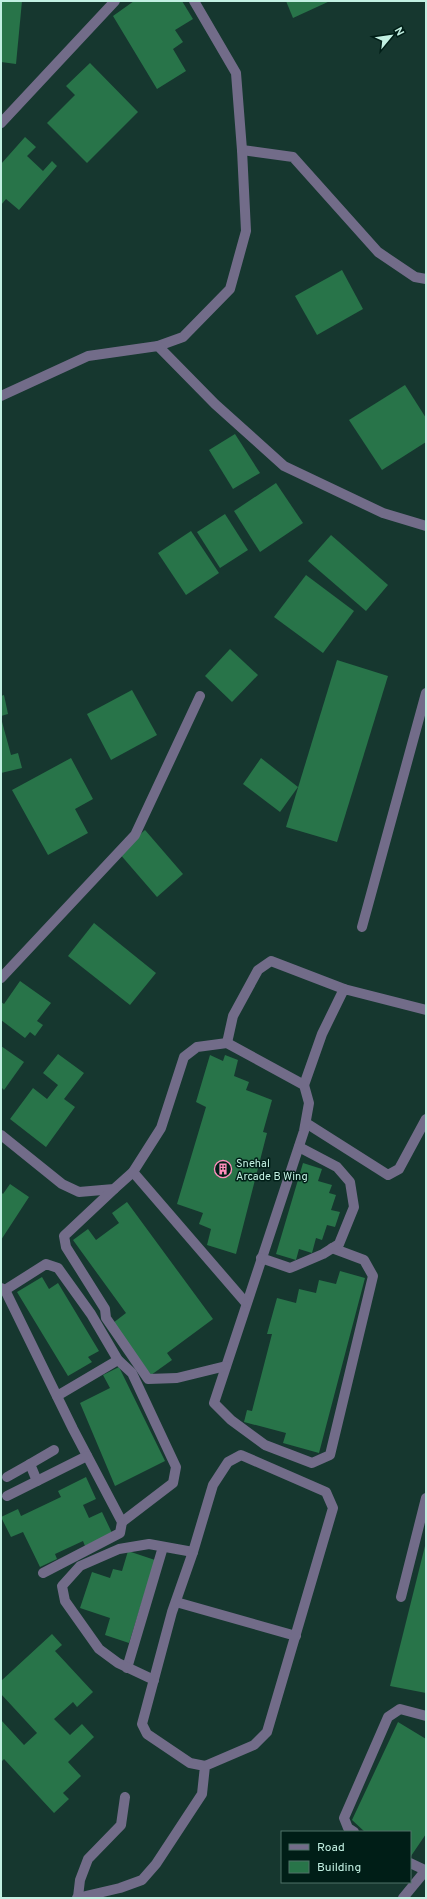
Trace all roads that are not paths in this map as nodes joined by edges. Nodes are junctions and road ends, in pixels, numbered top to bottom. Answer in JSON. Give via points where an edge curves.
{"nodes":[{"id":1,"x":115,"y":1,"type":"edge"},
{"id":2,"x":194,"y":1,"type":"edge"},
{"id":3,"x":1,"y":123,"type":"edge"},
{"id":4,"x":242,"y":150,"type":"junction"},
{"id":5,"x":426,"y":279,"type":"edge"},
{"id":6,"x":158,"y":346,"type":"junction"},
{"id":7,"x":1,"y":396,"type":"edge"},
{"id":8,"x":426,"y":526,"type":"edge"},
{"id":9,"x":426,"y":693,"type":"edge"},
{"id":10,"x":200,"y":696,"type":"dead end"},
{"id":11,"x":362,"y":927,"type":"dead end"},
{"id":12,"x":1,"y":978,"type":"edge"},
{"id":13,"x":344,"y":989,"type":"junction"},
{"id":14,"x":426,"y":1010,"type":"edge"},
{"id":15,"x":227,"y":1043,"type":"junction"},
{"id":16,"x":304,"y":1085,"type":"junction"},
{"id":17,"x":426,"y":1118,"type":"edge"},
{"id":18,"x":306,"y":1123,"type":"junction"},
{"id":19,"x":1,"y":1135,"type":"edge"},
{"id":20,"x":299,"y":1147,"type":"junction"},
{"id":21,"x":133,"y":1172,"type":"junction"},
{"id":22,"x":114,"y":1189,"type":"junction"},
{"id":23,"x":332,"y":1248,"type":"junction"},
{"id":24,"x":261,"y":1258,"type":"junction"},
{"id":25,"x":3,"y":1289,"type":"edge"},
{"id":26,"x":246,"y":1303,"type":"junction"},
{"id":27,"x":118,"y":1360,"type":"junction"},
{"id":28,"x":226,"y":1366,"type":"junction"},
{"id":29,"x":57,"y":1396,"type":"junction"},
{"id":30,"x":54,"y":1450,"type":"dead end"},
{"id":31,"x":87,"y":1456,"type":"junction"},
{"id":32,"x":30,"y":1464,"type":"junction"},
{"id":33,"x":7,"y":1477,"type":"dead end"},
{"id":34,"x":37,"y":1481,"type":"junction"},
{"id":35,"x":7,"y":1496,"type":"dead end"},
{"id":36,"x":426,"y":1498,"type":"edge"},
{"id":37,"x":122,"y":1522,"type":"junction"},
{"id":38,"x":163,"y":1547,"type":"junction"},
{"id":39,"x":194,"y":1552,"type":"junction"},
{"id":40,"x":43,"y":1573,"type":"dead end"},
{"id":41,"x":401,"y":1597,"type":"dead end"},
{"id":42,"x":176,"y":1602,"type":"junction"},
{"id":43,"x":296,"y":1636,"type":"junction"},
{"id":44,"x":127,"y":1668,"type":"junction"},
{"id":45,"x":154,"y":1680,"type":"junction"},
{"id":46,"x":426,"y":1716,"type":"edge"},
{"id":47,"x":204,"y":1766,"type":"junction"},
{"id":48,"x":125,"y":1797,"type":"dead end"},
{"id":49,"x":352,"y":1831,"type":"edge"},
{"id":50,"x":411,"y":1863,"type":"edge"},
{"id":51,"x":426,"y":1870,"type":"edge"},
{"id":52,"x":77,"y":1898,"type":"edge"},
{"id":53,"x":404,"y":1898,"type":"edge"}],
"edges":[{"from":1,"to":3,"type":"street"},
{"from":2,"to":4,"type":"street","via":[[236,73]]},
{"from":4,"to":5,"type":"street","via":[[293,157],[378,252],[415,277]]},
{"from":4,"to":6,"type":"street","via":[[246,231],[230,289],[183,337]]},
{"from":6,"to":7,"type":"street","via":[[88,356]]},
{"from":6,"to":8,"type":"street","via":[[215,404],[284,466],[383,513]]},
{"from":9,"to":11,"type":"street"},
{"from":10,"to":12,"type":"street","via":[[135,835]]},
{"from":13,"to":14,"type":"street"},
{"from":13,"to":15,"type":"street","via":[[271,961],[258,970],[233,1016]]},
{"from":13,"to":16,"type":"street","via":[[322,1034]]},
{"from":15,"to":16,"type":"street"},
{"from":15,"to":21,"type":"street","via":[[197,1047],[184,1057],[161,1128]]},
{"from":16,"to":18,"type":"street","via":[[309,1103]]},
{"from":17,"to":18,"type":"street","via":[[399,1169],[388,1174]]},
{"from":18,"to":20,"type":"street"},
{"from":19,"to":22,"type":"street","via":[[62,1184],[79,1192]]},
{"from":20,"to":23,"type":"street","via":[[337,1167],[350,1182],[354,1207],[339,1244]]},
{"from":20,"to":24,"type":"street"},
{"from":21,"to":22,"type":"street"},
{"from":21,"to":26,"type":"street"},
{"from":22,"to":28,"type":"street","via":[[64,1236],[66,1247],[105,1309],[106,1318],[148,1379],[177,1378]]},
{"from":23,"to":24,"type":"street","via":[[290,1268]]},
{"from":23,"to":28,"type":"street","via":[[364,1260],[373,1276],[330,1455],[312,1462],[266,1445],[231,1420],[214,1403]]},
{"from":24,"to":26,"type":"street"},
{"from":25,"to":27,"type":"street","via":[[46,1264],[58,1268],[91,1314]]},
{"from":25,"to":29,"type":"street"},
{"from":26,"to":28,"type":"street"},
{"from":27,"to":29,"type":"street"},
{"from":27,"to":37,"type":"street","via":[[132,1373],[176,1467],[174,1482]]},
{"from":29,"to":31,"type":"street"},
{"from":30,"to":32,"type":"street"},
{"from":31,"to":34,"type":"street"},
{"from":31,"to":37,"type":"street"},
{"from":32,"to":33,"type":"street"},
{"from":32,"to":34,"type":"street"},
{"from":34,"to":35,"type":"street"},
{"from":36,"to":41,"type":"street"},
{"from":37,"to":40,"type":"street","via":[[120,1534]]},
{"from":38,"to":39,"type":"street"},
{"from":38,"to":44,"type":"street"},
{"from":38,"to":44,"type":"street","via":[[149,1544],[119,1550],[80,1566],[62,1586],[65,1601],[99,1649]]},
{"from":39,"to":42,"type":"street"},
{"from":39,"to":43,"type":"street","via":[[213,1485],[228,1462],[241,1455],[326,1492],[333,1508]]},
{"from":42,"to":43,"type":"street"},
{"from":42,"to":45,"type":"street"},
{"from":43,"to":47,"type":"street","via":[[267,1732],[254,1744]]},
{"from":44,"to":45,"type":"street"},
{"from":45,"to":47,"type":"street","via":[[142,1724],[147,1734],[190,1762]]},
{"from":46,"to":49,"type":"street","via":[[400,1709],[388,1717],[344,1818],[348,1828]]},
{"from":47,"to":52,"type":"street","via":[[202,1794],[156,1864],[142,1880]]},
{"from":48,"to":52,"type":"street","via":[[121,1825],[88,1859]]},
{"from":50,"to":51,"type":"street"},
{"from":51,"to":53,"type":"street"}]}
